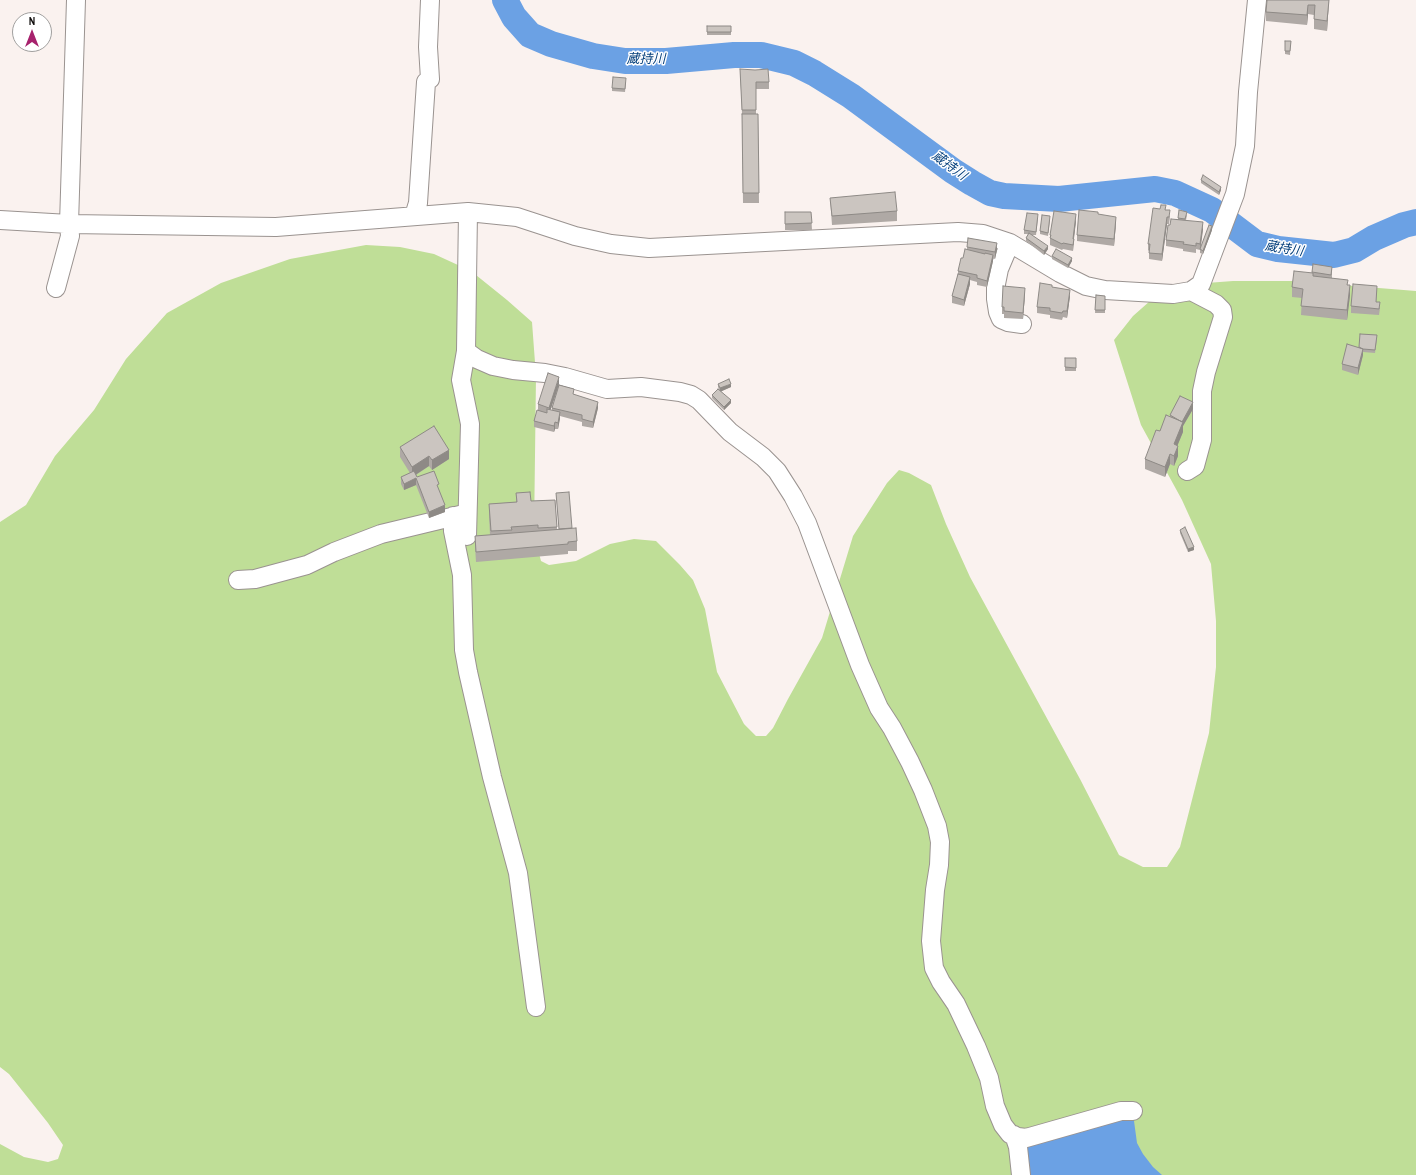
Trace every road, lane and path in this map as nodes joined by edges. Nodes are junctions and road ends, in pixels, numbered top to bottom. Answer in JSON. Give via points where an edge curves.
{"nodes":[{"id":1,"x":76,"y":0,"type":"edge"},
{"id":2,"x":430,"y":0,"type":"edge"},
{"id":3,"x":1257,"y":0,"type":"edge"},
{"id":4,"x":468,"y":212,"type":"junction"},
{"id":5,"x":414,"y":216,"type":"junction"},
{"id":6,"x":0,"y":220,"type":"edge"},
{"id":7,"x":68,"y":224,"type":"junction"},
{"id":8,"x":1010,"y":243,"type":"junction"},
{"id":9,"x":56,"y":288,"type":"dead end"},
{"id":10,"x":1191,"y":291,"type":"junction"},
{"id":11,"x":1022,"y":324,"type":"dead end"},
{"id":12,"x":466,"y":351,"type":"junction"},
{"id":13,"x":1188,"y":470,"type":"dead end"},
{"id":14,"x":460,"y":515,"type":"junction"},
{"id":15,"x":467,"y":536,"type":"dead end"},
{"id":16,"x":238,"y":580,"type":"dead end"},
{"id":17,"x":536,"y":1007,"type":"dead end"},
{"id":18,"x":1133,"y":1111,"type":"dead end"},
{"id":19,"x":1014,"y":1135,"type":"junction"},
{"id":20,"x":1021,"y":1175,"type":"edge"}],
"edges":[{"from":1,"to":7,"type":"street"},
{"from":2,"to":5,"type":"street","via":[[430,79],[426,82],[418,203]]},
{"from":3,"to":10,"type":"street","via":[[1245,146],[1235,194],[1200,284]]},
{"from":4,"to":5,"type":"street"},
{"from":4,"to":8,"type":"street","via":[[517,217],[575,236],[611,244],[649,248],[958,232],[983,234]]},
{"from":4,"to":12,"type":"street"},
{"from":5,"to":7,"type":"street","via":[[276,227]]},
{"from":6,"to":7,"type":"street"},
{"from":7,"to":9,"type":"street","via":[[70,236]]},
{"from":8,"to":10,"type":"street","via":[[1060,274],[1086,286],[1105,290],[1173,294]]},
{"from":8,"to":11,"type":"street","via":[[999,269],[996,299],[1001,319]]},
{"from":10,"to":13,"type":"street","via":[[1216,304],[1222,310],[1223,317],[1202,391],[1202,440],[1195,466]]},
{"from":12,"to":14,"type":"street","via":[[461,380],[470,424]]},
{"from":12,"to":19,"type":"street","via":[[493,366],[558,376],[607,389],[648,388],[691,395],[730,432],[763,457],[784,481],[807,523],[860,665],[879,708],[910,762],[937,826],[940,842],[939,865],[931,941],[934,968],[956,1004],[976,1046],[1002,1125]]},
{"from":14,"to":15,"type":"street"},
{"from":14,"to":16,"type":"street","via":[[380,534],[307,565],[255,579]]},
{"from":14,"to":17,"type":"street","via":[[453,532],[462,575],[464,650],[492,777],[518,872]]},
{"from":18,"to":19,"type":"street","via":[[1121,1111],[1026,1138]]},
{"from":19,"to":20,"type":"street"}]}
